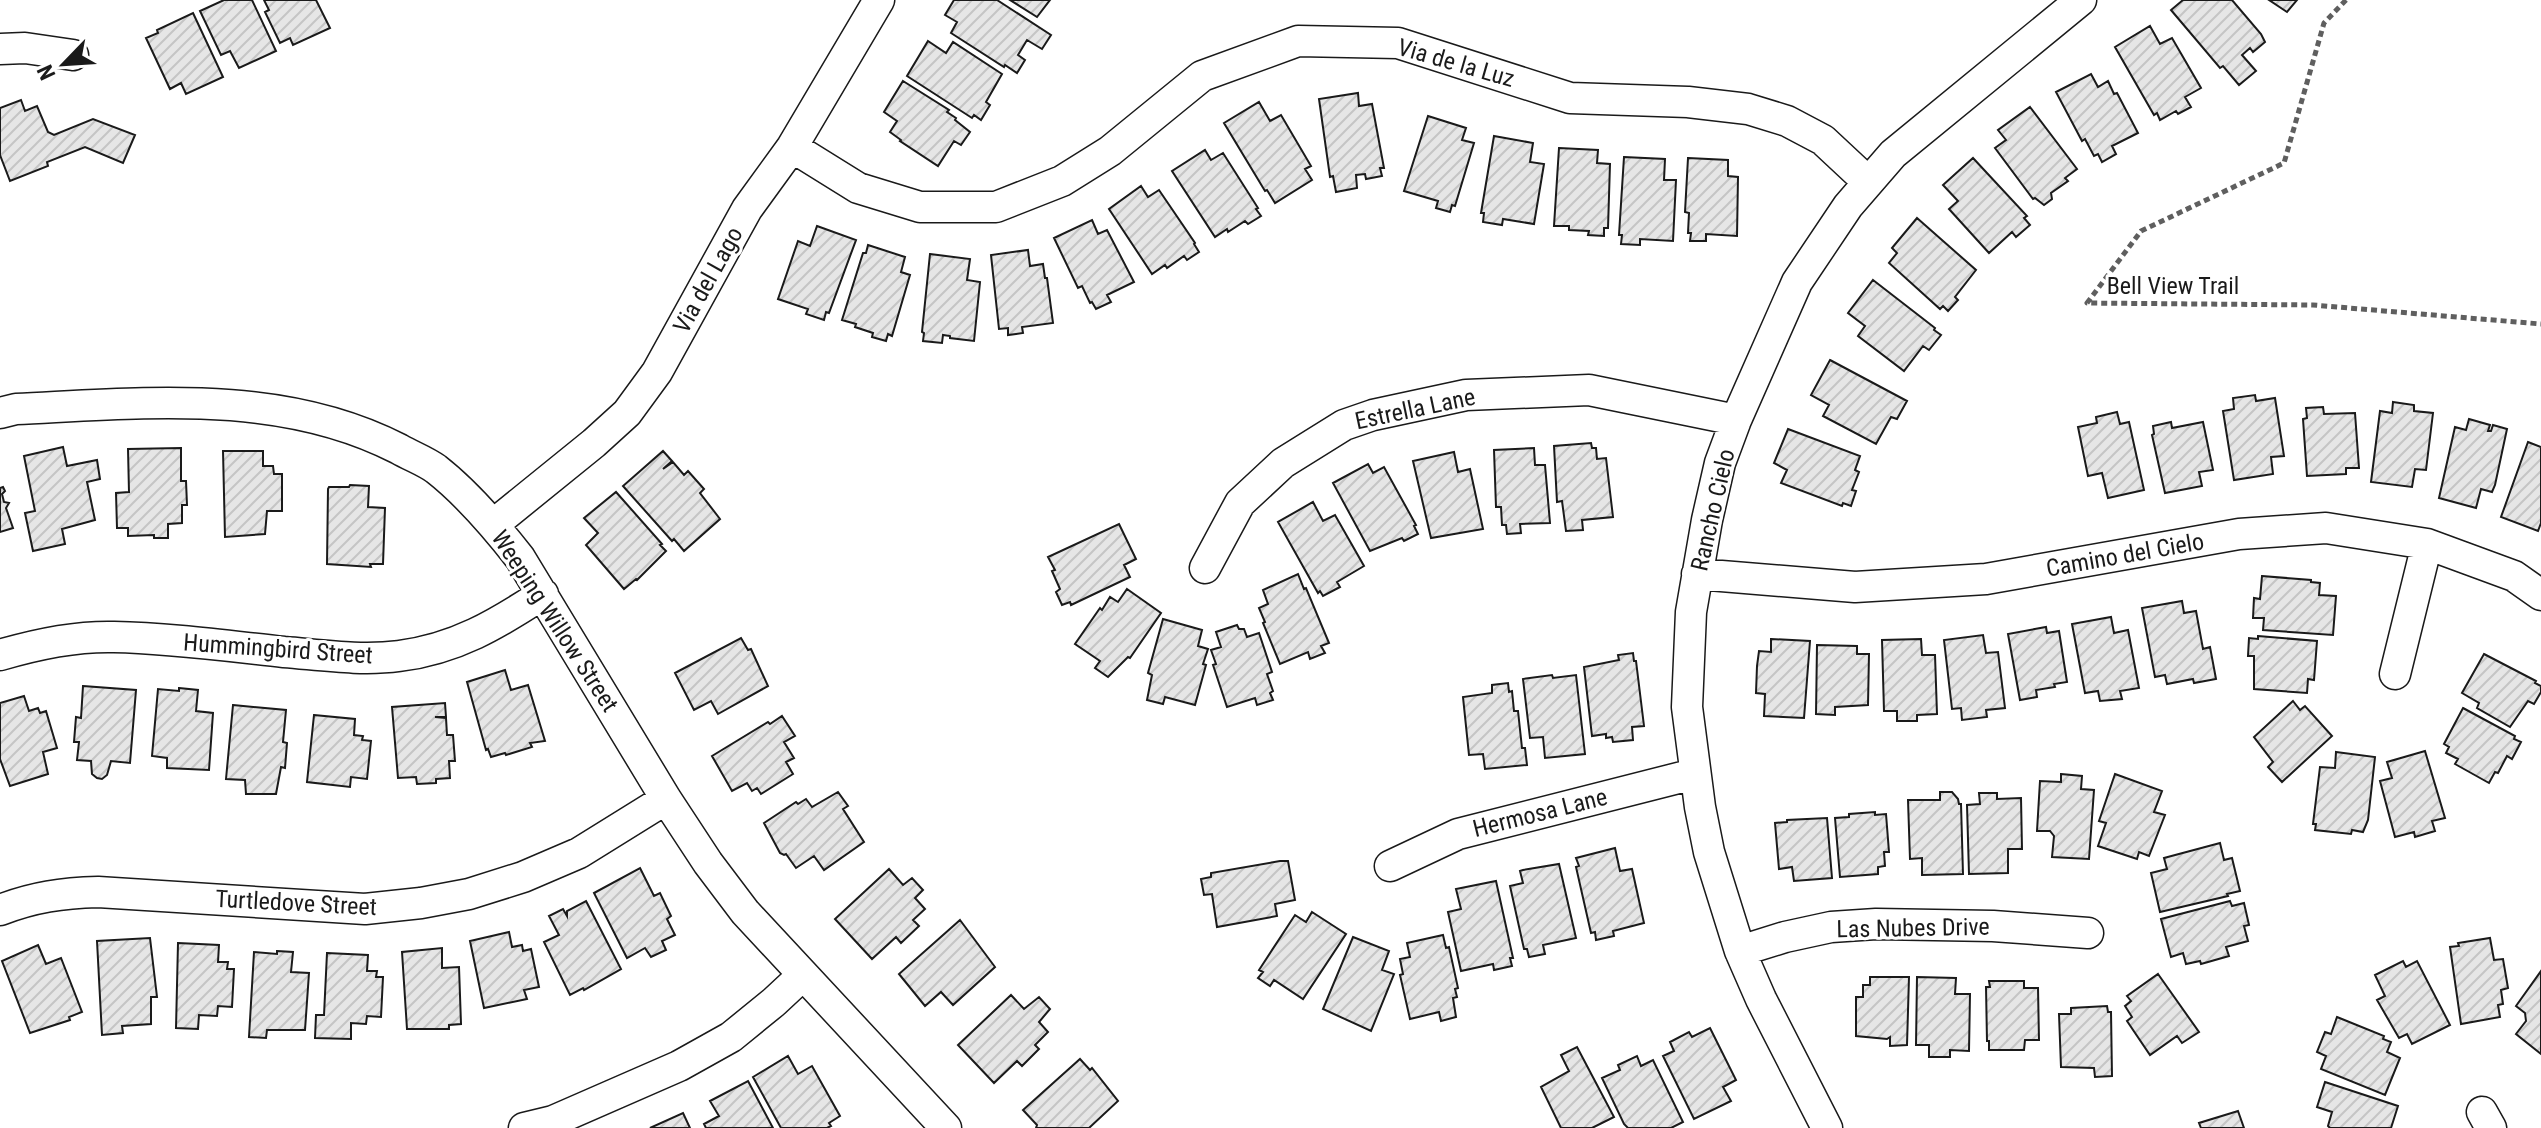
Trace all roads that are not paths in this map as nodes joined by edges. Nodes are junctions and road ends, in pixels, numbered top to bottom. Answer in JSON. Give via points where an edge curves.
{"nodes":[{"id":1,"x":879,"y":0,"type":"edge"},
{"id":2,"x":2081,"y":0,"type":"edge"},
{"id":3,"x":0,"y":49,"type":"edge"},
{"id":4,"x":73,"y":55,"type":"dead end"},
{"id":5,"x":792,"y":147,"type":"junction"},
{"id":6,"x":1868,"y":182,"type":"junction"},
{"id":7,"x":0,"y":413,"type":"edge"},
{"id":8,"x":1736,"y":420,"type":"junction"},
{"id":9,"x":494,"y":524,"type":"junction"},
{"id":10,"x":2427,"y":544,"type":"junction"},
{"id":11,"x":1205,"y":568,"type":"dead end"},
{"id":12,"x":1697,"y":574,"type":"junction"},
{"id":13,"x":543,"y":594,"type":"junction"},
{"id":14,"x":2541,"y":595,"type":"edge"},
{"id":15,"x":0,"y":655,"type":"edge"},
{"id":16,"x":2395,"y":674,"type":"dead end"},
{"id":17,"x":1694,"y":774,"type":"junction"},
{"id":18,"x":666,"y":799,"type":"junction"},
{"id":19,"x":1390,"y":866,"type":"dead end"},
{"id":20,"x":0,"y":910,"type":"edge"},
{"id":21,"x":2088,"y":933,"type":"dead end"},
{"id":22,"x":1740,"y":951,"type":"junction"},
{"id":23,"x":803,"y":975,"type":"junction"},
{"id":24,"x":1816,"y":1124,"type":"edge"},
{"id":25,"x":524,"y":1128,"type":"edge"},
{"id":26,"x":946,"y":1128,"type":"edge"}],
"edges":[{"from":1,"to":5,"type":"street","name":"Via del Lago"},
{"from":2,"to":6,"type":"street","name":"Rancho Cielo","via":[[1893,154]]},
{"from":3,"to":4,"type":"street"},
{"from":5,"to":6,"type":"street","name":"Via de la Luz","via":[[858,188],[920,207],[996,207],[1062,181],[1110,151],[1202,76],[1298,41],[1398,43],[1570,98],[1748,109],[1823,140]]},
{"from":5,"to":9,"type":"street","name":"Via del Lago","via":[[747,209],[657,372],[627,413]]},
{"from":6,"to":8,"type":"street","name":"Rancho Cielo","via":[[1797,282]]},
{"from":7,"to":9,"type":"street","name":"Weeping Willow Street","via":[[166,402],[309,415],[371,435],[435,468]]},
{"from":8,"to":11,"type":"street","name":"Estrella Lane","via":[[1589,390],[1466,395],[1373,415],[1344,425],[1283,463],[1240,503]]},
{"from":8,"to":12,"type":"street","name":"Rancho Cielo","via":[[1720,463]]},
{"from":9,"to":13,"type":"street","name":"Weeping Willow Street"},
{"from":10,"to":12,"type":"street","name":"Camino del Cielo","via":[[2326,528],[2239,534],[1986,579],[1855,587]]},
{"from":10,"to":14,"type":"street","name":"Camino del Cielo","via":[[2514,576]]},
{"from":10,"to":16,"type":"street"},
{"from":12,"to":17,"type":"street","name":"Rancho Cielo","via":[[1687,707]]},
{"from":13,"to":15,"type":"street","name":"Hummingbird Street","via":[[493,627],[400,656],[353,658],[114,637],[68,640]]},
{"from":13,"to":18,"type":"street","name":"Weeping Willow Street"},
{"from":17,"to":19,"type":"street","name":"Hermosa Lane","via":[[1458,834]]},
{"from":17,"to":22,"type":"street","name":"Rancho Cielo","via":[[1709,852]]},
{"from":18,"to":20,"type":"street","name":"Turtledove Street","via":[[579,853],[523,877],[421,903],[365,909],[98,892],[58,893]]},
{"from":18,"to":23,"type":"street","name":"Weeping Willow Street","via":[[745,912]]},
{"from":21,"to":22,"type":"street","name":"Las Nubes Drive","via":[[1876,924],[1831,927]]},
{"from":22,"to":24,"type":"street","name":"Rancho Cielo"},
{"from":23,"to":25,"type":"street","via":[[731,1037],[679,1066],[553,1121]]},
{"from":23,"to":26,"type":"street","name":"Weeping Willow Street"}]}
